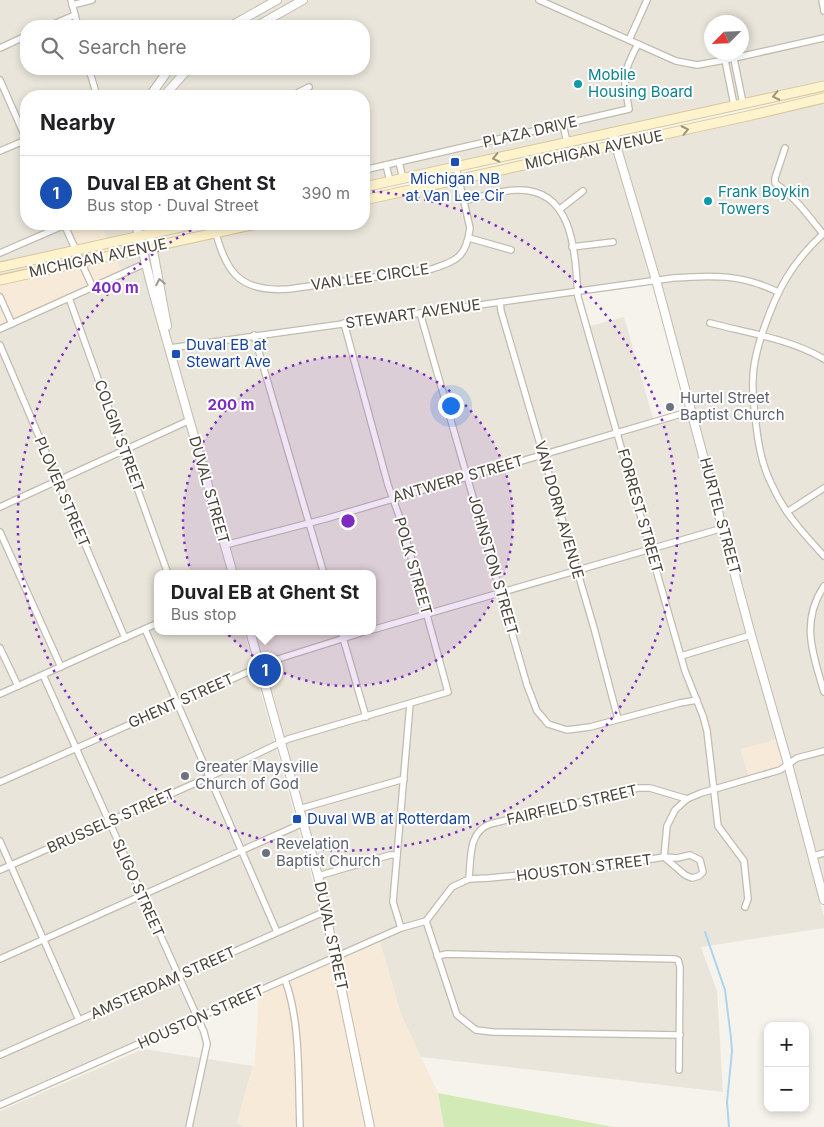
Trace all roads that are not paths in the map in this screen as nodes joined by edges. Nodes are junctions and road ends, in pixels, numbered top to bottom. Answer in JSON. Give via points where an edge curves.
{"nodes":[{"id":1,"x":92,"y":0,"type":"edge"},
{"id":2,"x":277,"y":0,"type":"edge"},
{"id":3,"x":303,"y":0,"type":"edge"},
{"id":4,"x":540,"y":0,"type":"edge"},
{"id":5,"x":647,"y":0,"type":"edge"},
{"id":6,"x":822,"y":0,"type":"edge"},
{"id":7,"x":71,"y":3,"type":"edge"},
{"id":8,"x":824,"y":11,"type":"edge"},
{"id":9,"x":75,"y":15,"type":"junction"},
{"id":10,"x":63,"y":20,"type":"edge"},
{"id":11,"x":76,"y":20,"type":"edge"},
{"id":12,"x":241,"y":20,"type":"edge"},
{"id":13,"x":268,"y":20,"type":"edge"},
{"id":14,"x":824,"y":38,"type":"edge"},
{"id":15,"x":20,"y":39,"type":"edge"},
{"id":16,"x":630,"y":40,"type":"junction"},
{"id":17,"x":638,"y":44,"type":"junction"},
{"id":18,"x":0,"y":48,"type":"edge"},
{"id":19,"x":749,"y":56,"type":"edge"},
{"id":20,"x":725,"y":60,"type":"joint"},
{"id":21,"x":734,"y":60,"type":"edge"},
{"id":22,"x":91,"y":75,"type":"edge"},
{"id":23,"x":165,"y":75,"type":"edge"},
{"id":24,"x":182,"y":75,"type":"edge"},
{"id":25,"x":0,"y":80,"type":"edge"},
{"id":26,"x":824,"y":86,"type":"edge"},
{"id":27,"x":309,"y":87,"type":"dead end"},
{"id":28,"x":95,"y":90,"type":"edge"},
{"id":29,"x":154,"y":90,"type":"edge"},
{"id":30,"x":169,"y":90,"type":"edge"},
{"id":31,"x":303,"y":90,"type":"edge"},
{"id":32,"x":824,"y":98,"type":"edge"},
{"id":33,"x":738,"y":104,"type":"junction"},
{"id":34,"x":20,"y":125,"type":"edge"},
{"id":35,"x":563,"y":125,"type":"junction"},
{"id":36,"x":612,"y":132,"type":"junction"},
{"id":37,"x":20,"y":142,"type":"edge"},
{"id":38,"x":567,"y":142,"type":"junction"},
{"id":39,"x":615,"y":145,"type":"junction"},
{"id":40,"x":785,"y":148,"type":"dead end"},
{"id":41,"x":0,"y":151,"type":"edge"},
{"id":42,"x":399,"y":162,"type":"junction"},
{"id":43,"x":386,"y":165,"type":"junction"},
{"id":44,"x":456,"y":167,"type":"junction"},
{"id":45,"x":370,"y":169,"type":"edge"},
{"id":46,"x":403,"y":178,"type":"junction"},
{"id":47,"x":459,"y":180,"type":"junction"},
{"id":48,"x":390,"y":181,"type":"junction"},
{"id":49,"x":370,"y":186,"type":"edge"},
{"id":50,"x":583,"y":191,"type":"dead end"},
{"id":51,"x":370,"y":199,"type":"edge"},
{"id":52,"x":464,"y":201,"type":"junction"},
{"id":53,"x":560,"y":208,"type":"junction"},
{"id":54,"x":52,"y":230,"type":"edge"},
{"id":55,"x":67,"y":230,"type":"edge"},
{"id":56,"x":138,"y":230,"type":"edge"},
{"id":57,"x":149,"y":230,"type":"edge"},
{"id":58,"x":168,"y":230,"type":"edge"},
{"id":59,"x":207,"y":230,"type":"edge"},
{"id":60,"x":215,"y":230,"type":"edge"},
{"id":61,"x":823,"y":233,"type":"edge"},
{"id":62,"x":150,"y":234,"type":"junction"},
{"id":63,"x":139,"y":236,"type":"junction"},
{"id":64,"x":468,"y":238,"type":"junction"},
{"id":65,"x":613,"y":242,"type":"dead end"},
{"id":66,"x":153,"y":246,"type":"junction"},
{"id":67,"x":572,"y":247,"type":"junction"},
{"id":68,"x":142,"y":249,"type":"junction"},
{"id":69,"x":511,"y":250,"type":"dead end"},
{"id":70,"x":76,"y":251,"type":"junction"},
{"id":71,"x":0,"y":253,"type":"edge"},
{"id":72,"x":45,"y":258,"type":"junction"},
{"id":73,"x":81,"y":262,"type":"junction"},
{"id":74,"x":146,"y":263,"type":"junction"},
{"id":75,"x":0,"y":267,"type":"edge"},
{"id":76,"x":46,"y":270,"type":"junction"},
{"id":77,"x":0,"y":280,"type":"edge"},
{"id":78,"x":656,"y":280,"type":"junction"},
{"id":79,"x":92,"y":288,"type":"junction"},
{"id":80,"x":578,"y":291,"type":"junction"},
{"id":81,"x":778,"y":292,"type":"junction"},
{"id":82,"x":0,"y":297,"type":"edge"},
{"id":83,"x":69,"y":298,"type":"junction"},
{"id":84,"x":500,"y":302,"type":"junction"},
{"id":85,"x":420,"y":313,"type":"junction"},
{"id":86,"x":344,"y":323,"type":"junction"},
{"id":87,"x":710,"y":323,"type":"dead end"},
{"id":88,"x":12,"y":324,"type":"junction"},
{"id":89,"x":0,"y":329,"type":"edge"},
{"id":90,"x":254,"y":335,"type":"junction"},
{"id":91,"x":761,"y":336,"type":"junction"},
{"id":92,"x":0,"y":345,"type":"edge"},
{"id":93,"x":170,"y":348,"type":"junction"},
{"id":94,"x":824,"y":358,"type":"edge"},
{"id":95,"x":691,"y":411,"type":"junction"},
{"id":96,"x":190,"y":420,"type":"junction"},
{"id":97,"x":617,"y":432,"type":"junction"},
{"id":98,"x":124,"y":450,"type":"junction"},
{"id":99,"x":542,"y":454,"type":"junction"},
{"id":100,"x":468,"y":477,"type":"junction"},
{"id":101,"x":57,"y":481,"type":"junction"},
{"id":102,"x":824,"y":488,"type":"edge"},
{"id":103,"x":392,"y":498,"type":"junction"},
{"id":104,"x":0,"y":507,"type":"edge"},
{"id":105,"x":787,"y":512,"type":"junction"},
{"id":106,"x":309,"y":523,"type":"junction"},
{"id":107,"x":723,"y":528,"type":"junction"},
{"id":108,"x":0,"y":532,"type":"edge"},
{"id":109,"x":225,"y":545,"type":"junction"},
{"id":110,"x":650,"y":549,"type":"junction"},
{"id":111,"x":824,"y":556,"type":"edge"},
{"id":112,"x":167,"y":570,"type":"edge"},
{"id":113,"x":232,"y":570,"type":"edge"},
{"id":114,"x":323,"y":570,"type":"edge"},
{"id":115,"x":577,"y":571,"type":"junction"},
{"id":116,"x":824,"y":586,"type":"edge"},
{"id":117,"x":501,"y":593,"type":"junction"},
{"id":118,"x":427,"y":614,"type":"junction"},
{"id":119,"x":154,"y":625,"type":"edge"},
{"id":120,"x":145,"y":629,"type":"junction"},
{"id":121,"x":376,"y":629,"type":"edge"},
{"id":122,"x":251,"y":635,"type":"edge"},
{"id":123,"x":342,"y":635,"type":"edge"},
{"id":124,"x":353,"y":635,"type":"edge"},
{"id":125,"x":752,"y":635,"type":"junction"},
{"id":126,"x":125,"y":638,"type":"junction"},
{"id":127,"x":343,"y":638,"type":"junction"},
{"id":128,"x":0,"y":648,"type":"edge"},
{"id":129,"x":681,"y":656,"type":"junction"},
{"id":130,"x":259,"y":665,"type":"junction"},
{"id":131,"x":61,"y":666,"type":"junction"},
{"id":132,"x":44,"y":675,"type":"junction"},
{"id":133,"x":18,"y":686,"type":"junction"},
{"id":134,"x":448,"y":692,"type":"joint"},
{"id":135,"x":824,"y":692,"type":"edge"},
{"id":136,"x":0,"y":694,"type":"edge"},
{"id":137,"x":697,"y":700,"type":"junction"},
{"id":138,"x":177,"y":703,"type":"junction"},
{"id":139,"x":410,"y":704,"type":"junction"},
{"id":140,"x":366,"y":717,"type":"junction"},
{"id":141,"x":618,"y":719,"type":"junction"},
{"id":142,"x":281,"y":744,"type":"junction"},
{"id":143,"x":76,"y":748,"type":"junction"},
{"id":144,"x":824,"y":751,"type":"edge"},
{"id":145,"x":788,"y":764,"type":"junction"},
{"id":146,"x":209,"y":777,"type":"junction"},
{"id":147,"x":404,"y":778,"type":"junction"},
{"id":148,"x":0,"y":782,"type":"edge"},
{"id":149,"x":713,"y":790,"type":"junction"},
{"id":150,"x":687,"y":799,"type":"junction"},
{"id":151,"x":299,"y":809,"type":"junction"},
{"id":152,"x":109,"y":822,"type":"junction"},
{"id":153,"x":303,"y":823,"type":"junction"},
{"id":154,"x":0,"y":841,"type":"edge"},
{"id":155,"x":241,"y":850,"type":"junction"},
{"id":156,"x":824,"y":853,"type":"edge"},
{"id":157,"x":397,"y":855,"type":"junction"},
{"id":158,"x":812,"y":856,"type":"junction"},
{"id":159,"x":664,"y":857,"type":"junction"},
{"id":160,"x":11,"y":866,"type":"junction"},
{"id":161,"x":0,"y":870,"type":"edge"},
{"id":162,"x":318,"y":876,"type":"junction"},
{"id":163,"x":469,"y":879,"type":"junction"},
{"id":164,"x":142,"y":895,"type":"junction"},
{"id":165,"x":824,"y":900,"type":"edge"},
{"id":166,"x":745,"y":908,"type":"dead end"},
{"id":167,"x":326,"y":911,"type":"junction"},
{"id":168,"x":426,"y":920,"type":"junction"},
{"id":169,"x":401,"y":928,"type":"junction"},
{"id":170,"x":277,"y":932,"type":"junction"},
{"id":171,"x":44,"y":939,"type":"junction"},
{"id":172,"x":335,"y":956,"type":"junction"},
{"id":173,"x":437,"y":956,"type":"junction"},
{"id":174,"x":0,"y":959,"type":"edge"},
{"id":175,"x":178,"y":976,"type":"junction"},
{"id":176,"x":285,"y":980,"type":"junction"},
{"id":177,"x":197,"y":1018,"type":"junction"},
{"id":178,"x":79,"y":1020,"type":"junction"},
{"id":179,"x":680,"y":1035,"type":"junction"},
{"id":180,"x":0,"y":1055,"type":"edge"},
{"id":181,"x":679,"y":1070,"type":"dead end"},
{"id":182,"x":0,"y":1106,"type":"edge"},
{"id":183,"x":189,"y":1127,"type":"edge"},
{"id":184,"x":300,"y":1127,"type":"edge"},
{"id":185,"x":370,"y":1127,"type":"edge"}],
"edges":[{"from":1,"to":7,"type":"street"},
{"from":2,"to":12,"type":"street"},
{"from":3,"to":13,"type":"street"},
{"from":4,"to":16,"type":"street"},
{"from":5,"to":16,"type":"street"},
{"from":6,"to":8,"type":"street"},
{"from":7,"to":9,"type":"street"},
{"from":9,"to":10,"type":"street"},
{"from":9,"to":11,"type":"street"},
{"from":14,"to":19,"type":"street"},
{"from":15,"to":18,"type":"street"},
{"from":16,"to":17,"type":"street"},
{"from":17,"to":20,"type":"street","via":[[676,61],[697,64]]},
{"from":17,"to":35,"type":"street","name":"PLAZA DRIVE","via":[[624,76],[629,109]]},
{"from":20,"to":33,"type":"street"},
{"from":21,"to":33,"type":"street"},
{"from":22,"to":28,"type":"street"},
{"from":23,"to":29,"type":"street"},
{"from":24,"to":30,"type":"street"},
{"from":25,"to":34,"type":"street"},
{"from":26,"to":33,"type":"main road","name":"MICHIGAN AVENUE","one_way":true},
{"from":27,"to":31,"type":"street"},
{"from":39,"to":32,"type":"main road","name":"MICHIGAN AVENUE","one_way":true},
{"from":33,"to":36,"type":"main road","name":"MICHIGAN AVENUE"},
{"from":35,"to":38,"type":"street"},
{"from":35,"to":42,"type":"street","name":"PLAZA DRIVE"},
{"from":36,"to":38,"type":"main road","name":"MICHIGAN AVENUE"},
{"from":36,"to":39,"type":"street","name":"HURTEL STREET"},
{"from":37,"to":41,"type":"street"},
{"from":38,"to":44,"type":"main road","name":"MICHIGAN AVENUE","one_way":true},
{"from":39,"to":47,"type":"main road","name":"MICHIGAN AVENUE"},
{"from":39,"to":78,"type":"street","name":"HURTEL STREET"},
{"from":40,"to":61,"type":"street","via":[[775,183],[792,196]]},
{"from":42,"to":43,"type":"street","name":"PLAZA DRIVE"},
{"from":42,"to":46,"type":"street"},
{"from":43,"to":45,"type":"street","name":"PLAZA DRIVE"},
{"from":43,"to":48,"type":"street"},
{"from":44,"to":46,"type":"main road","name":"MICHIGAN AVENUE"},
{"from":44,"to":47,"type":"street"},
{"from":46,"to":48,"type":"main road","name":"MICHIGAN AVENUE"},
{"from":47,"to":51,"type":"main road","name":"MICHIGAN AVENUE"},
{"from":47,"to":52,"type":"street"},
{"from":48,"to":49,"type":"main road","name":"MICHIGAN AVENUE"},
{"from":50,"to":53,"type":"street"},
{"from":52,"to":53,"type":"street","via":[[507,191],[528,190],[549,198]]},
{"from":52,"to":64,"type":"street","via":[[470,228]]},
{"from":53,"to":67,"type":"street","name":"FORREST STREET","via":[[566,218]]},
{"from":54,"to":71,"type":"street"},
{"from":55,"to":70,"type":"street"},
{"from":56,"to":63,"type":"street","name":"DUVAL STREET"},
{"from":57,"to":62,"type":"street","name":"DUVAL STREET"},
{"from":58,"to":62,"type":"main road","name":"MICHIGAN AVENUE"},
{"from":59,"to":66,"type":"main road","name":"MICHIGAN AVENUE"},
{"from":60,"to":64,"type":"street","name":"VAN LEE CIRCLE","via":[[228,265],[242,281],[251,286],[278,290],[432,269],[459,257]]},
{"from":61,"to":81,"type":"street","via":[[804,251]]},
{"from":62,"to":63,"type":"main road","name":"MICHIGAN AVENUE"},
{"from":62,"to":66,"type":"street","name":"DUVAL STREET"},
{"from":63,"to":68,"type":"street","name":"DUVAL STREET"},
{"from":63,"to":70,"type":"main road","name":"MICHIGAN AVENUE"},
{"from":64,"to":69,"type":"street"},
{"from":65,"to":67,"type":"street"},
{"from":66,"to":68,"type":"main road","name":"MICHIGAN AVENUE"},
{"from":93,"to":66,"type":"street","name":"DUVAL STREET","one_way":true},
{"from":67,"to":80,"type":"street","name":"FORREST STREET"},
{"from":68,"to":73,"type":"main road","name":"MICHIGAN AVENUE"},
{"from":68,"to":74,"type":"street","name":"DUVAL STREET"},
{"from":70,"to":72,"type":"main road","name":"MICHIGAN AVENUE"},
{"from":70,"to":73,"type":"street"},
{"from":72,"to":75,"type":"main road","name":"MICHIGAN AVENUE"},
{"from":72,"to":76,"type":"main road"},
{"from":73,"to":76,"type":"main road","name":"MICHIGAN AVENUE"},
{"from":73,"to":79,"type":"street"},
{"from":74,"to":79,"type":"street"},
{"from":74,"to":93,"type":"street","name":"DUVAL STREET"},
{"from":76,"to":77,"type":"main road","name":"MICHIGAN AVENUE"},
{"from":78,"to":80,"type":"street","name":"STEWART AVENUE"},
{"from":78,"to":81,"type":"street","name":"STEWART AVENUE","via":[[723,276],[742,278]]},
{"from":78,"to":95,"type":"street","name":"HURTEL STREET"},
{"from":79,"to":83,"type":"street"},
{"from":80,"to":84,"type":"street","name":"STEWART AVENUE"},
{"from":80,"to":97,"type":"street","name":"FORREST STREET"},
{"from":81,"to":91,"type":"street"},
{"from":82,"to":88,"type":"street"},
{"from":83,"to":88,"type":"street"},
{"from":83,"to":98,"type":"street","name":"COLGIN STREET"},
{"from":84,"to":85,"type":"street","name":"STEWART AVENUE"},
{"from":84,"to":99,"type":"street","name":"VAN DORN AVENUE"},
{"from":85,"to":86,"type":"street","name":"STEWART AVENUE"},
{"from":85,"to":100,"type":"street","name":"JOHNSTON STREET"},
{"from":86,"to":90,"type":"street","name":"STEWART AVENUE"},
{"from":86,"to":103,"type":"street","name":"POLK STREET"},
{"from":87,"to":91,"type":"street"},
{"from":88,"to":89,"type":"street"},
{"from":90,"to":93,"type":"street","name":"STEWART AVENUE"},
{"from":90,"to":106,"type":"street"},
{"from":91,"to":94,"type":"street"},
{"from":91,"to":105,"type":"street","via":[[753,379],[757,434],[770,482]]},
{"from":92,"to":101,"type":"street","name":"PLOVER STREET"},
{"from":93,"to":96,"type":"street","name":"DUVAL STREET"},
{"from":95,"to":97,"type":"street","name":"ANTWERP STREET"},
{"from":95,"to":107,"type":"street","name":"HURTEL STREET"},
{"from":96,"to":98,"type":"street"},
{"from":96,"to":109,"type":"street","name":"DUVAL STREET"},
{"from":97,"to":99,"type":"street","name":"ANTWERP STREET"},
{"from":97,"to":110,"type":"street","name":"FORREST STREET"},
{"from":98,"to":101,"type":"street"},
{"from":98,"to":112,"type":"street","name":"COLGIN STREET"},
{"from":99,"to":100,"type":"street","name":"ANTWERP STREET"},
{"from":99,"to":115,"type":"street","name":"VAN DORN AVENUE"},
{"from":100,"to":103,"type":"street","name":"ANTWERP STREET"},
{"from":100,"to":117,"type":"street","name":"JOHNSTON STREET"},
{"from":101,"to":104,"type":"street"},
{"from":101,"to":126,"type":"street","name":"PLOVER STREET"},
{"from":102,"to":105,"type":"street"},
{"from":103,"to":106,"type":"street","name":"ANTWERP STREET"},
{"from":103,"to":118,"type":"street","name":"POLK STREET"},
{"from":105,"to":111,"type":"street"},
{"from":106,"to":109,"type":"street","name":"ANTWERP STREET"},
{"from":106,"to":114,"type":"street"},
{"from":107,"to":110,"type":"street"},
{"from":107,"to":125,"type":"street","name":"HURTEL STREET"},
{"from":108,"to":131,"type":"street"},
{"from":109,"to":113,"type":"street","name":"DUVAL STREET"},
{"from":110,"to":115,"type":"street"},
{"from":110,"to":129,"type":"street","name":"FORREST STREET"},
{"from":115,"to":117,"type":"street"},
{"from":115,"to":141,"type":"street","name":"VAN DORN AVENUE"},
{"from":116,"to":135,"type":"street","via":[[813,607],[810,631]]},
{"from":117,"to":118,"type":"street"},
{"from":117,"to":141,"type":"street","name":"JOHNSTON STREET","via":[[533,702],[548,724],[567,730]]},
{"from":118,"to":121,"type":"street"},
{"from":118,"to":134,"type":"street","name":"POLK STREET"},
{"from":119,"to":120,"type":"street"},
{"from":120,"to":126,"type":"street"},
{"from":120,"to":138,"type":"street"},
{"from":122,"to":130,"type":"street","name":"DUVAL STREET"},
{"from":123,"to":127,"type":"street"},
{"from":124,"to":127,"type":"street","name":"GHENT STREET"},
{"from":125,"to":129,"type":"street"},
{"from":125,"to":145,"type":"street","name":"HURTEL STREET"},
{"from":126,"to":131,"type":"street"},
{"from":127,"to":130,"type":"street","name":"GHENT STREET"},
{"from":127,"to":140,"type":"street"},
{"from":128,"to":133,"type":"street"},
{"from":129,"to":137,"type":"street","name":"FORREST STREET"},
{"from":130,"to":138,"type":"street","name":"GHENT STREET"},
{"from":130,"to":142,"type":"street","name":"DUVAL STREET"},
{"from":131,"to":132,"type":"street"},
{"from":132,"to":133,"type":"street"},
{"from":132,"to":143,"type":"street","name":"SLIGO STREET"},
{"from":133,"to":136,"type":"street"},
{"from":134,"to":139,"type":"street","name":"BRUSSELS STREET"},
{"from":137,"to":141,"type":"street","name":"JOHNSTON STREET"},
{"from":137,"to":149,"type":"street","name":"FORREST STREET","via":[[707,731]]},
{"from":138,"to":143,"type":"street","name":"GHENT STREET"},
{"from":138,"to":146,"type":"street"},
{"from":139,"to":140,"type":"street","name":"BRUSSELS STREET"},
{"from":139,"to":147,"type":"street"},
{"from":140,"to":142,"type":"street","name":"BRUSSELS STREET","via":[[288,739]]},
{"from":142,"to":146,"type":"street","name":"BRUSSELS STREET"},
{"from":142,"to":151,"type":"street","name":"DUVAL STREET"},
{"from":143,"to":148,"type":"street","name":"GHENT STREET"},
{"from":143,"to":152,"type":"street","name":"SLIGO STREET"},
{"from":144,"to":145,"type":"street","via":[[797,758]]},
{"from":145,"to":149,"type":"street","via":[[780,770]]},
{"from":145,"to":158,"type":"street","name":"HURTEL STREET"},
{"from":146,"to":152,"type":"street","name":"BRUSSELS STREET"},
{"from":146,"to":155,"type":"street"},
{"from":147,"to":151,"type":"street"},
{"from":147,"to":157,"type":"street"},
{"from":149,"to":150,"type":"street"},
{"from":149,"to":166,"type":"street","name":"FORREST STREET","via":[[718,826],[744,861],[748,900]]},
{"from":150,"to":159,"type":"street","name":"HOUSTON STREET","via":[[675,810],[667,826]]},
{"from":150,"to":163,"type":"street","name":"FAIRFIELD STREET","via":[[650,788],[638,788],[484,826],[473,843]]},
{"from":151,"to":153,"type":"street","name":"DUVAL STREET"},
{"from":152,"to":160,"type":"street","name":"BRUSSELS STREET"},
{"from":152,"to":164,"type":"street","name":"SLIGO STREET"},
{"from":153,"to":155,"type":"street"},
{"from":153,"to":162,"type":"street","name":"DUVAL STREET"},
{"from":154,"to":160,"type":"street"},
{"from":155,"to":164,"type":"street"},
{"from":155,"to":170,"type":"street"},
{"from":156,"to":158,"type":"street"},
{"from":157,"to":162,"type":"street"},
{"from":157,"to":169,"type":"street","via":[[393,902]]},
{"from":158,"to":165,"type":"street","name":"HURTEL STREET"},
{"from":159,"to":159,"type":"street","via":[[692,878],[703,872],[696,857]]},
{"from":159,"to":163,"type":"street","name":"HOUSTON STREET","via":[[603,867]]},
{"from":160,"to":161,"type":"street","name":"BRUSSELS STREET"},
{"from":160,"to":171,"type":"street"},
{"from":162,"to":167,"type":"street","name":"DUVAL STREET"},
{"from":163,"to":168,"type":"street","name":"HOUSTON STREET","via":[[452,887]]},
{"from":164,"to":171,"type":"street"},
{"from":164,"to":175,"type":"street","name":"SLIGO STREET"},
{"from":167,"to":170,"type":"street","name":"AMSTERDAM STREET"},
{"from":167,"to":172,"type":"street","name":"DUVAL STREET"},
{"from":168,"to":169,"type":"street","name":"HOUSTON STREET"},
{"from":168,"to":173,"type":"street"},
{"from":169,"to":172,"type":"street","name":"HOUSTON STREET"},
{"from":170,"to":175,"type":"street","name":"AMSTERDAM STREET"},
{"from":171,"to":174,"type":"street"},
{"from":171,"to":178,"type":"street"},
{"from":172,"to":176,"type":"street","name":"HOUSTON STREET"},
{"from":172,"to":185,"type":"street","name":"DUVAL STREET"},
{"from":173,"to":179,"type":"street","via":[[457,1015],[476,1030]]},
{"from":173,"to":179,"type":"street","via":[[672,958],[678,960],[680,967]]},
{"from":175,"to":177,"type":"street","name":"SLIGO STREET"},
{"from":175,"to":178,"type":"street","name":"AMSTERDAM STREET"},
{"from":176,"to":177,"type":"street","name":"HOUSTON STREET"},
{"from":176,"to":184,"type":"street","via":[[295,1029]]},
{"from":177,"to":182,"type":"street","name":"HOUSTON STREET"},
{"from":177,"to":183,"type":"street","name":"SLIGO STREET","via":[[208,1044]]},
{"from":178,"to":180,"type":"street","name":"AMSTERDAM STREET"},
{"from":179,"to":181,"type":"street"}]}
